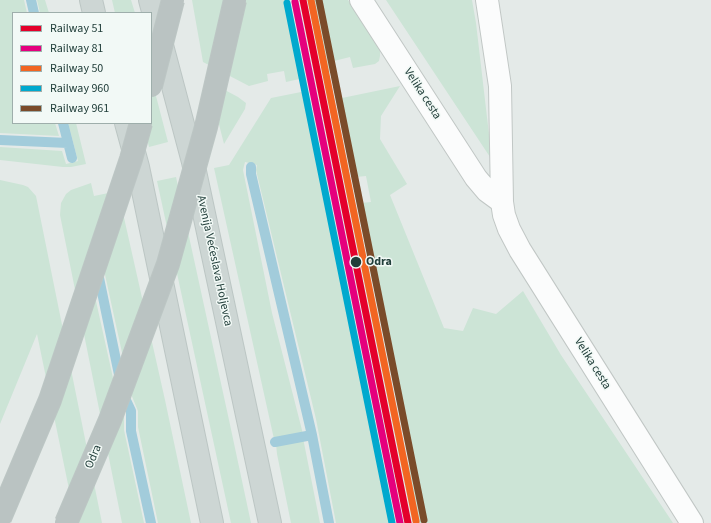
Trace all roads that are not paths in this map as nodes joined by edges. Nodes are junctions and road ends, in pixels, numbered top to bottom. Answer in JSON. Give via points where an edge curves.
{"nodes":[{"id":1,"x":91,"y":0,"type":"edge"},
{"id":2,"x":150,"y":0,"type":"edge"},
{"id":3,"x":173,"y":0,"type":"edge"},
{"id":4,"x":235,"y":0,"type":"edge"},
{"id":5,"x":361,"y":0,"type":"edge"},
{"id":6,"x":487,"y":0,"type":"edge"},
{"id":7,"x":94,"y":12,"type":"edge"},
{"id":8,"x":152,"y":82,"type":"edge"},
{"id":9,"x":126,"y":124,"type":"edge"},
{"id":10,"x":141,"y":124,"type":"edge"},
{"id":11,"x":502,"y":202,"type":"junction"},
{"id":12,"x":0,"y":518,"type":"edge"},
{"id":13,"x":66,"y":523,"type":"edge"},
{"id":14,"x":212,"y":523,"type":"edge"},
{"id":15,"x":270,"y":523,"type":"edge"},
{"id":16,"x":692,"y":523,"type":"edge"}],
"edges":[{"from":1,"to":7,"type":"main road"},
{"from":2,"to":15,"type":"main road","name":"Avenija Većeslava Holjevca","via":[[193,162]]},
{"from":3,"to":8,"type":"highway","bridge":true},
{"from":4,"to":13,"type":"highway","name":"Odra","bridge":true,"via":[[206,127],[168,264],[110,420]]},
{"from":5,"to":11,"type":"street","name":"Velika cesta","via":[[476,178],[487,191]]},
{"from":6,"to":11,"type":"street","name":"Velika cesta","via":[[500,86]]},
{"from":9,"to":14,"type":"main road","via":[[138,167]]},
{"from":10,"to":12,"type":"highway","bridge":true,"via":[[50,400]]},
{"from":11,"to":16,"type":"street","name":"Velika cesta","via":[[509,229],[520,250]]}]}
